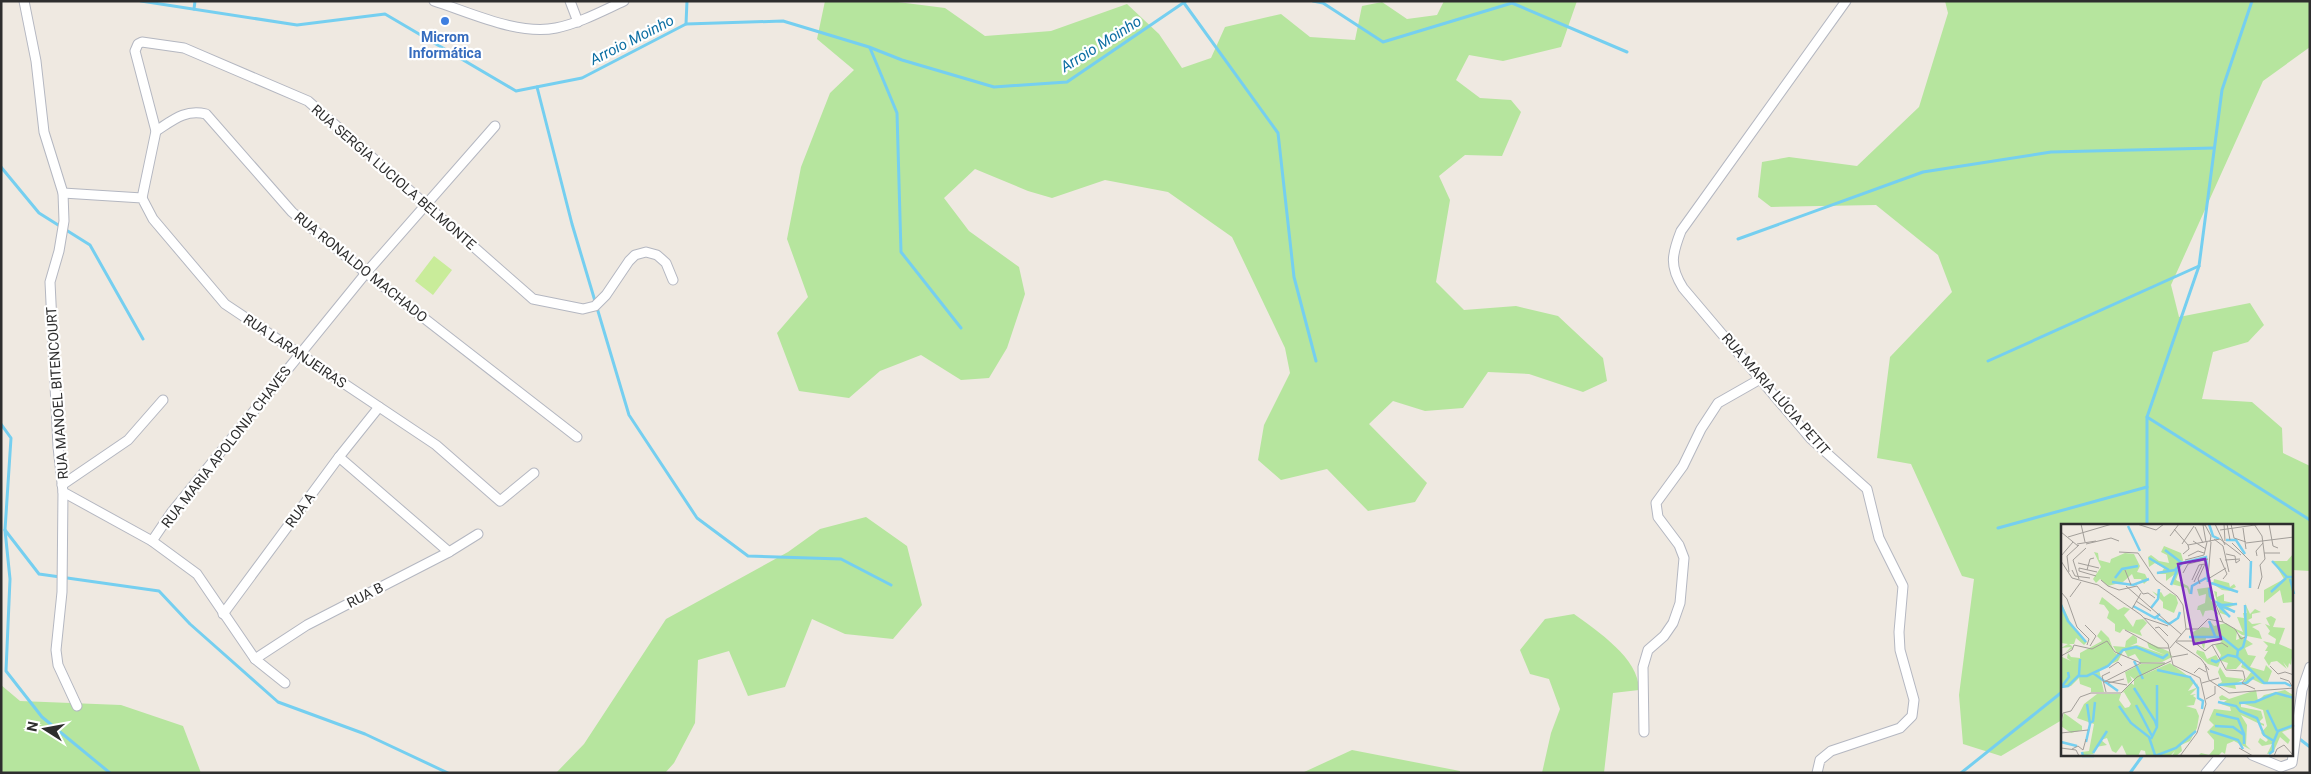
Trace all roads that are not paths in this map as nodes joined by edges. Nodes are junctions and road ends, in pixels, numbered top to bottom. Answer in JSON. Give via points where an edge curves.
{"nodes":[{"id":1,"x":24,"y":1,"type":"edge"},
{"id":2,"x":434,"y":1,"type":"edge"},
{"id":3,"x":570,"y":1,"type":"edge"},
{"id":4,"x":624,"y":1,"type":"edge"},
{"id":5,"x":1846,"y":1,"type":"edge"},
{"id":6,"x":578,"y":22,"type":"junction"},
{"id":7,"x":496,"y":126,"type":"dead end"},
{"id":8,"x":156,"y":131,"type":"junction"},
{"id":9,"x":63,"y":193,"type":"junction"},
{"id":10,"x":142,"y":198,"type":"junction"},
{"id":11,"x":425,"y":204,"type":"junction"},
{"id":12,"x":366,"y":273,"type":"junction"},
{"id":13,"x":673,"y":280,"type":"dead end"},
{"id":14,"x":299,"y":354,"type":"junction"},
{"id":15,"x":1762,"y":378,"type":"junction"},
{"id":16,"x":163,"y":400,"type":"dead end"},
{"id":17,"x":379,"y":408,"type":"junction"},
{"id":18,"x":577,"y":437,"type":"dead end"},
{"id":19,"x":339,"y":457,"type":"junction"},
{"id":20,"x":534,"y":473,"type":"dead end"},
{"id":21,"x":63,"y":488,"type":"junction"},
{"id":22,"x":478,"y":534,"type":"dead end"},
{"id":23,"x":152,"y":541,"type":"junction"},
{"id":24,"x":449,"y":552,"type":"junction"},
{"id":25,"x":223,"y":614,"type":"junction"},
{"id":26,"x":255,"y":659,"type":"junction"},
{"id":27,"x":2310,"y":667,"type":"edge"},
{"id":28,"x":285,"y":683,"type":"dead end"},
{"id":29,"x":77,"y":706,"type":"dead end"},
{"id":30,"x":1644,"y":732,"type":"dead end"},
{"id":31,"x":2294,"y":748,"type":"edge"},
{"id":32,"x":2220,"y":756,"type":"edge"},
{"id":33,"x":2254,"y":756,"type":"edge"},
{"id":34,"x":2293,"y":756,"type":"edge"},
{"id":35,"x":1817,"y":773,"type":"edge"},
{"id":36,"x":2206,"y":773,"type":"edge"}],
"edges":[{"from":1,"to":9,"type":"street","name":"RUA MANOEL BITENCOURT","via":[[36,61],[44,132]]},
{"from":2,"to":6,"type":"street","via":[[521,28],[554,28]]},
{"from":3,"to":6,"type":"street"},
{"from":4,"to":6,"type":"street"},
{"from":5,"to":15,"type":"street","name":"RUA MARIA LÚCIA PETIT","via":[[1681,231],[1673,252],[1675,275],[1683,288]]},
{"from":7,"to":11,"type":"street","name":"RUA MARIA APOLONIA CHAVES"},
{"from":8,"to":10,"type":"street"},
{"from":8,"to":11,"type":"street","name":"RUA SERGIA LUCIOLA BELMONTE","via":[[136,51],[142,42],[184,48],[308,101]]},
{"from":8,"to":12,"type":"street","name":"RUA RONALDO MACHADO","via":[[184,113],[196,111],[206,114],[292,212]]},
{"from":9,"to":10,"type":"street"},
{"from":9,"to":21,"type":"street","name":"RUA MANOEL BITENCOURT","via":[[64,221],[50,282]]},
{"from":10,"to":14,"type":"street","name":"RUA LARANJEIRAS","via":[[153,219],[225,304]]},
{"from":11,"to":12,"type":"street","name":"RUA MARIA APOLONIA CHAVES"},
{"from":11,"to":13,"type":"street","name":"RUA SERGIA LUCIOLA BELMONTE","via":[[532,298],[583,309],[595,306],[629,261],[646,252],[657,255],[666,263]]},
{"from":12,"to":14,"type":"street","name":"RUA MARIA APOLONIA CHAVES"},
{"from":12,"to":18,"type":"street","name":"RUA RONALDO MACHADO"},
{"from":14,"to":17,"type":"street","name":"RUA LARANJEIRAS"},
{"from":14,"to":23,"type":"street","name":"RUA MARIA APOLONIA CHAVES"},
{"from":15,"to":30,"type":"street","via":[[1718,403],[1683,466],[1656,503],[1658,517],[1684,558],[1680,603],[1674,623],[1648,650],[1643,667]]},
{"from":15,"to":35,"type":"street","name":"RUA MARIA LÚCIA PETIT","via":[[1811,439],[1867,489],[1878,538],[1904,586],[1900,650],[1914,700],[1912,716],[1900,728],[1830,751],[1820,760]]},
{"from":16,"to":21,"type":"street","via":[[128,440]]},
{"from":17,"to":19,"type":"street","name":"RUA A"},
{"from":17,"to":20,"type":"street","name":"RUA LARANJEIRAS","via":[[436,445],[500,500]]},
{"from":19,"to":24,"type":"street"},
{"from":19,"to":25,"type":"street","name":"RUA A"},
{"from":21,"to":23,"type":"street","name":"RUA MANOEL BITENCOURT"},
{"from":21,"to":29,"type":"street","via":[[62,592],[56,650],[58,665]]},
{"from":22,"to":24,"type":"street","name":"RUA B"},
{"from":23,"to":25,"type":"street","name":"RUA MANOEL BITENCOURT","via":[[197,574]]},
{"from":24,"to":26,"type":"street","name":"RUA B","via":[[306,625]]},
{"from":25,"to":26,"type":"street","name":"RUA MANOEL BITENCOURT"},
{"from":26,"to":28,"type":"street","name":"RUA MANOEL BITENCOURT"},
{"from":27,"to":31,"type":"street","via":[[2302,690]]},
{"from":32,"to":36,"type":"street"},
{"from":33,"to":34,"type":"street","via":[[2281,767],[2292,763]]}]}
